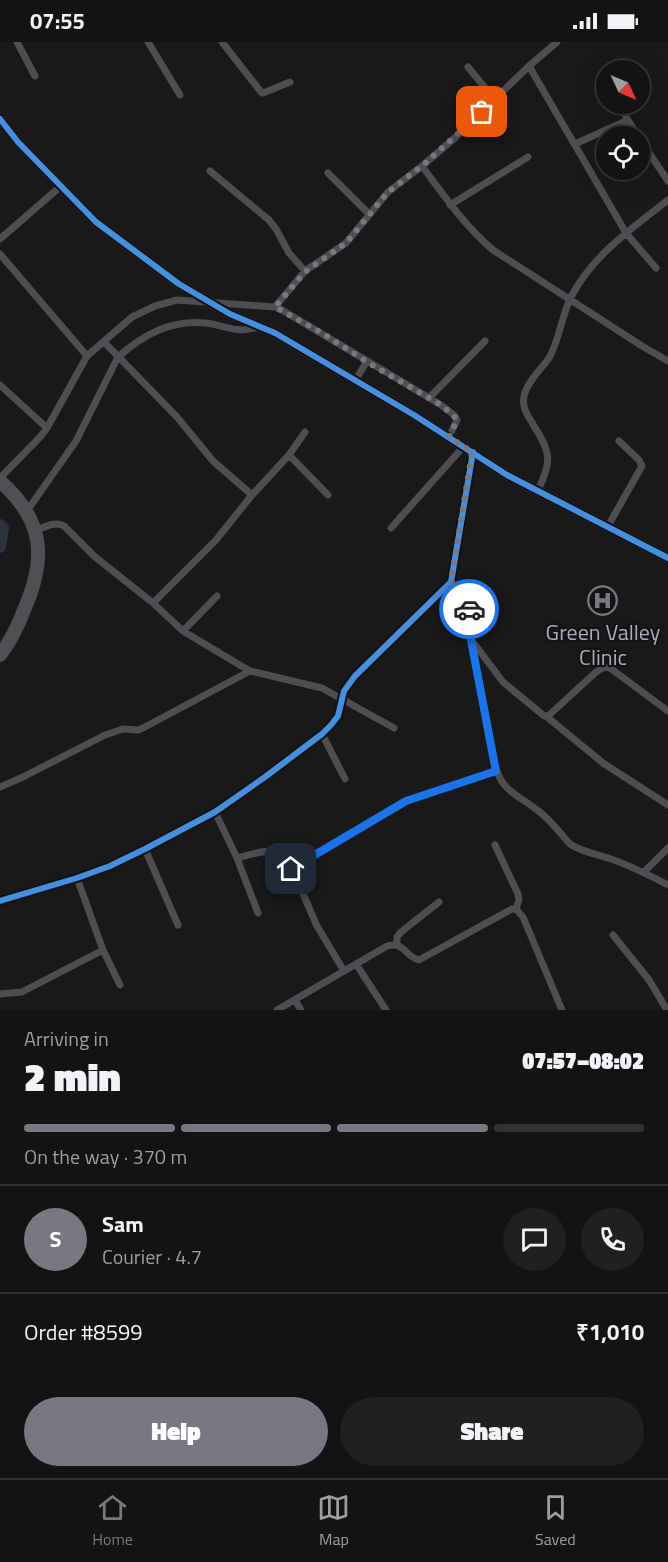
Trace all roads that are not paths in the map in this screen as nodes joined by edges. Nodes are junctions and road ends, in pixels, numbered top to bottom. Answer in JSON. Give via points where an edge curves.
{"nodes":[{"id":1,"x":16,"y":42,"type":"edge"},
{"id":2,"x":148,"y":42,"type":"edge"},
{"id":3,"x":222,"y":42,"type":"edge"},
{"id":4,"x":557,"y":42,"type":"edge"},
{"id":5,"x":529,"y":66,"type":"junction"},
{"id":6,"x":468,"y":67,"type":"dead end"},
{"id":7,"x":35,"y":76,"type":"dead end"},
{"id":8,"x":290,"y":81,"type":"dead end"},
{"id":9,"x":490,"y":94,"type":"junction"},
{"id":10,"x":180,"y":95,"type":"dead end"},
{"id":11,"x":625,"y":114,"type":"edge"},
{"id":12,"x":0,"y":119,"type":"edge"},
{"id":13,"x":628,"y":120,"type":"junction"},
{"id":14,"x":632,"y":126,"type":"edge"},
{"id":15,"x":575,"y":144,"type":"junction"},
{"id":16,"x":650,"y":154,"type":"edge"},
{"id":17,"x":528,"y":157,"type":"dead end"},
{"id":18,"x":422,"y":166,"type":"junction"},
{"id":19,"x":210,"y":171,"type":"dead end"},
{"id":20,"x":328,"y":173,"type":"dead end"},
{"id":21,"x":668,"y":181,"type":"edge"},
{"id":22,"x":61,"y":186,"type":"junction"},
{"id":23,"x":668,"y":200,"type":"edge"},
{"id":24,"x":450,"y":205,"type":"junction"},
{"id":25,"x":369,"y":214,"type":"junction"},
{"id":26,"x":626,"y":233,"type":"junction"},
{"id":27,"x":1,"y":236,"type":"edge"},
{"id":28,"x":0,"y":254,"type":"edge"},
{"id":29,"x":656,"y":268,"type":"dead end"},
{"id":30,"x":305,"y":272,"type":"junction"},
{"id":31,"x":570,"y":300,"type":"junction"},
{"id":32,"x":208,"y":301,"type":"junction"},
{"id":33,"x":275,"y":307,"type":"junction"},
{"id":34,"x":261,"y":326,"type":"junction"},
{"id":35,"x":485,"y":341,"type":"dead end"},
{"id":36,"x":104,"y":342,"type":"junction"},
{"id":37,"x":87,"y":356,"type":"junction"},
{"id":38,"x":118,"y":357,"type":"junction"},
{"id":39,"x":668,"y":361,"type":"edge"},
{"id":40,"x":367,"y":362,"type":"junction"},
{"id":41,"x":356,"y":378,"type":"junction"},
{"id":42,"x":0,"y":385,"type":"edge"},
{"id":43,"x":429,"y":398,"type":"junction"},
{"id":44,"x":47,"y":428,"type":"junction"},
{"id":45,"x":305,"y":432,"type":"dead end"},
{"id":46,"x":450,"y":435,"type":"junction"},
{"id":47,"x":619,"y":441,"type":"dead end"},
{"id":48,"x":468,"y":449,"type":"junction"},
{"id":49,"x":289,"y":455,"type":"junction"},
{"id":50,"x":0,"y":479,"type":"edge"},
{"id":51,"x":538,"y":490,"type":"junction"},
{"id":52,"x":0,"y":491,"type":"edge"},
{"id":53,"x":252,"y":495,"type":"junction"},
{"id":54,"x":328,"y":495,"type":"dead end"},
{"id":55,"x":27,"y":511,"type":"junction"},
{"id":56,"x":608,"y":526,"type":"junction"},
{"id":57,"x":390,"y":528,"type":"dead end"},
{"id":58,"x":35,"y":531,"type":"junction"},
{"id":59,"x":668,"y":558,"type":"edge"},
{"id":60,"x":451,"y":582,"type":"junction"},
{"id":61,"x":217,"y":596,"type":"dead end"},
{"id":62,"x":153,"y":603,"type":"junction"},
{"id":63,"x":183,"y":631,"type":"junction"},
{"id":64,"x":0,"y":640,"type":"edge"},
{"id":65,"x":471,"y":640,"type":"junction"},
{"id":66,"x":0,"y":656,"type":"edge"},
{"id":67,"x":250,"y":671,"type":"junction"},
{"id":68,"x":341,"y":698,"type":"junction"},
{"id":69,"x":668,"y":711,"type":"edge"},
{"id":70,"x":547,"y":717,"type":"junction"},
{"id":71,"x":394,"y":728,"type":"dead end"},
{"id":72,"x":322,"y":734,"type":"junction"},
{"id":73,"x":496,"y":771,"type":"junction"},
{"id":74,"x":345,"y":779,"type":"dead end"},
{"id":75,"x":0,"y":787,"type":"edge"},
{"id":76,"x":668,"y":805,"type":"edge"},
{"id":77,"x":215,"y":812,"type":"junction"},
{"id":78,"x":495,"y":845,"type":"dead end"},
{"id":79,"x":145,"y":849,"type":"junction"},
{"id":80,"x":668,"y":849,"type":"edge"},
{"id":81,"x":237,"y":858,"type":"junction"},
{"id":82,"x":291,"y":869,"type":"junction"},
{"id":83,"x":644,"y":872,"type":"junction"},
{"id":84,"x":77,"y":878,"type":"junction"},
{"id":85,"x":668,"y":885,"type":"edge"},
{"id":86,"x":0,"y":901,"type":"edge"},
{"id":87,"x":438,"y":902,"type":"dead end"},
{"id":88,"x":516,"y":909,"type":"junction"},
{"id":89,"x":258,"y":913,"type":"dead end"},
{"id":90,"x":178,"y":925,"type":"dead end"},
{"id":91,"x":613,"y":935,"type":"dead end"},
{"id":92,"x":397,"y":945,"type":"junction"},
{"id":93,"x":103,"y":950,"type":"junction"},
{"id":94,"x":356,"y":964,"type":"junction"},
{"id":95,"x":344,"y":971,"type":"junction"},
{"id":96,"x":120,"y":985,"type":"dead end"},
{"id":97,"x":0,"y":994,"type":"edge"},
{"id":98,"x":295,"y":1000,"type":"junction"},
{"id":99,"x":277,"y":1010,"type":"edge"},
{"id":100,"x":301,"y":1010,"type":"edge"},
{"id":101,"x":386,"y":1010,"type":"edge"},
{"id":102,"x":562,"y":1010,"type":"edge"},
{"id":103,"x":668,"y":1010,"type":"edge"}],
"edges":[{"from":1,"to":7,"type":"street"},
{"from":2,"to":10,"type":"street"},
{"from":3,"to":8,"type":"street","via":[[261,92]]},
{"from":4,"to":5,"type":"street"},
{"from":5,"to":9,"type":"street"},
{"from":5,"to":15,"type":"street"},
{"from":6,"to":9,"type":"street"},
{"from":9,"to":18,"type":"street"},
{"from":11,"to":13,"type":"street"},
{"from":12,"to":22,"type":"street"},
{"from":13,"to":14,"type":"street"},
{"from":13,"to":15,"type":"street"},
{"from":15,"to":26,"type":"street"},
{"from":16,"to":21,"type":"street"},
{"from":17,"to":24,"type":"street"},
{"from":18,"to":24,"type":"street"},
{"from":18,"to":25,"type":"street","via":[[388,192]]},
{"from":19,"to":30,"type":"street","via":[[273,224]]},
{"from":20,"to":25,"type":"street"},
{"from":22,"to":27,"type":"street"},
{"from":22,"to":32,"type":"street","via":[[96,222],[179,285]]},
{"from":23,"to":26,"type":"street"},
{"from":24,"to":31,"type":"street","via":[[493,250]]},
{"from":25,"to":30,"type":"street","via":[[346,243]]},
{"from":26,"to":29,"type":"street"},
{"from":26,"to":31,"type":"street","via":[[601,255]]},
{"from":28,"to":37,"type":"street"},
{"from":30,"to":33,"type":"street"},
{"from":31,"to":39,"type":"street"},
{"from":31,"to":51,"type":"street","via":[[555,347],[524,397],[526,413],[548,454]]},
{"from":32,"to":33,"type":"street"},
{"from":32,"to":34,"type":"street"},
{"from":32,"to":36,"type":"street","via":[[177,300],[155,306],[132,317]]},
{"from":33,"to":40,"type":"street"},
{"from":34,"to":38,"type":"street","via":[[246,331],[195,322],[168,326],[138,340]]},
{"from":34,"to":41,"type":"street"},
{"from":35,"to":43,"type":"street"},
{"from":36,"to":37,"type":"street"},
{"from":36,"to":38,"type":"street"},
{"from":37,"to":44,"type":"street"},
{"from":38,"to":53,"type":"street","via":[[213,460]]},
{"from":38,"to":55,"type":"street","via":[[76,441]]},
{"from":40,"to":41,"type":"street"},
{"from":40,"to":43,"type":"street"},
{"from":41,"to":46,"type":"street"},
{"from":42,"to":44,"type":"street"},
{"from":43,"to":46,"type":"street","via":[[457,420]]},
{"from":44,"to":50,"type":"street"},
{"from":45,"to":49,"type":"street"},
{"from":46,"to":48,"type":"street"},
{"from":47,"to":56,"type":"street","via":[[642,466]]},
{"from":48,"to":51,"type":"street"},
{"from":48,"to":57,"type":"street"},
{"from":48,"to":60,"type":"street"},
{"from":49,"to":53,"type":"street"},
{"from":49,"to":54,"type":"street"},
{"from":50,"to":55,"type":"highway"},
{"from":51,"to":56,"type":"street"},
{"from":52,"to":64,"type":"highway","via":[[17,512],[31,553],[26,582]]},
{"from":53,"to":62,"type":"street","via":[[216,540]]},
{"from":55,"to":58,"type":"highway"},
{"from":56,"to":59,"type":"street"},
{"from":58,"to":62,"type":"street","via":[[52,524],[64,526],[94,556]]},
{"from":58,"to":66,"type":"highway","via":[[39,552],[33,586],[18,625]]},
{"from":60,"to":65,"type":"street","via":[[467,596]]},
{"from":60,"to":68,"type":"street","via":[[355,676]]},
{"from":61,"to":63,"type":"street"},
{"from":62,"to":63,"type":"street"},
{"from":63,"to":67,"type":"street"},
{"from":65,"to":70,"type":"street","via":[[503,682]]},
{"from":65,"to":73,"type":"street"},
{"from":67,"to":68,"type":"street","via":[[311,684]]},
{"from":67,"to":75,"type":"street","via":[[143,728],[105,735]]},
{"from":68,"to":71,"type":"street"},
{"from":68,"to":72,"type":"street","via":[[338,716]]},
{"from":69,"to":70,"type":"street","via":[[604,667]]},
{"from":70,"to":76,"type":"street","via":[[603,763]]},
{"from":72,"to":74,"type":"street"},
{"from":72,"to":77,"type":"street"},
{"from":73,"to":82,"type":"street","via":[[406,801]]},
{"from":73,"to":83,"type":"street","via":[[507,789],[540,812],[570,844]]},
{"from":77,"to":79,"type":"street"},
{"from":77,"to":81,"type":"street"},
{"from":78,"to":88,"type":"street","via":[[519,894]]},
{"from":79,"to":84,"type":"street"},
{"from":79,"to":90,"type":"street"},
{"from":80,"to":83,"type":"street"},
{"from":81,"to":82,"type":"street","via":[[279,852]]},
{"from":81,"to":89,"type":"street"},
{"from":82,"to":95,"type":"street"},
{"from":83,"to":85,"type":"street"},
{"from":84,"to":86,"type":"street"},
{"from":84,"to":93,"type":"street"},
{"from":87,"to":92,"type":"street","via":[[400,932]]},
{"from":88,"to":92,"type":"street","via":[[419,960]]},
{"from":88,"to":102,"type":"street","via":[[523,917]]},
{"from":91,"to":103,"type":"street"},
{"from":92,"to":94,"type":"street","via":[[387,946]]},
{"from":93,"to":96,"type":"street"},
{"from":93,"to":97,"type":"street","via":[[22,992]]},
{"from":94,"to":95,"type":"street"},
{"from":94,"to":101,"type":"street"},
{"from":95,"to":98,"type":"street"},
{"from":98,"to":99,"type":"street"},
{"from":98,"to":100,"type":"street"}]}
